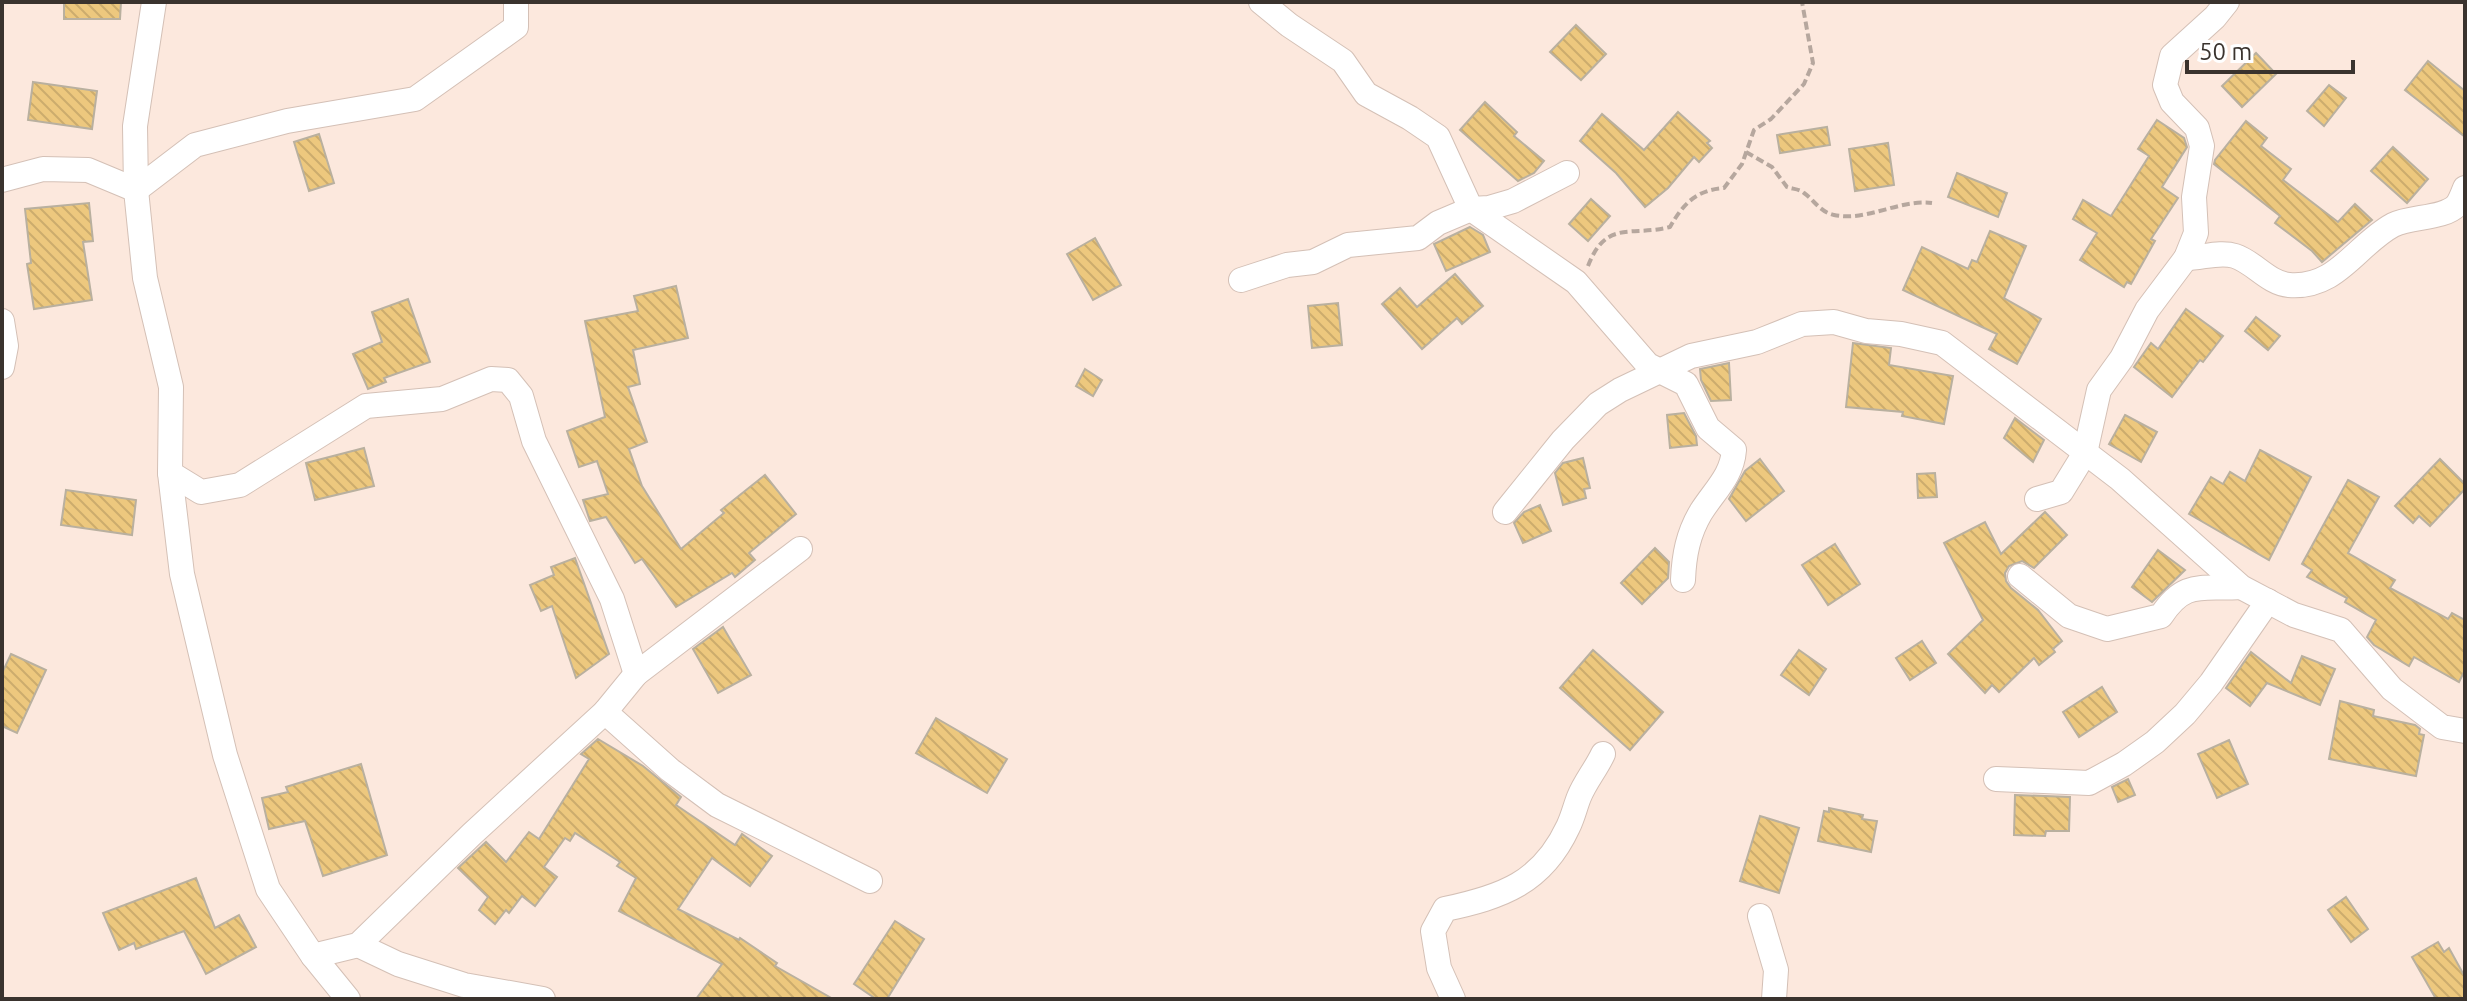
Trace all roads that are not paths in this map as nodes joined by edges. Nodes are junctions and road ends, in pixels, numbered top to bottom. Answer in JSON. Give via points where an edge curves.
{"nodes":[{"id":1,"x":154,"y":2,"type":"edge"},
{"id":2,"x":516,"y":2,"type":"edge"},
{"id":3,"x":1261,"y":2,"type":"edge"},
{"id":4,"x":2227,"y":2,"type":"edge"},
{"id":5,"x":1567,"y":173,"type":"dead end"},
{"id":6,"x":2,"y":180,"type":"edge"},
{"id":7,"x":2465,"y":188,"type":"edge"},
{"id":8,"x":136,"y":190,"type":"junction"},
{"id":9,"x":1471,"y":209,"type":"junction"},
{"id":10,"x":2186,"y":258,"type":"junction"},
{"id":11,"x":1241,"y":280,"type":"dead end"},
{"id":12,"x":2,"y":321,"type":"edge"},
{"id":13,"x":2,"y":367,"type":"edge"},
{"id":14,"x":1660,"y":373,"type":"junction"},
{"id":15,"x":2085,"y":453,"type":"junction"},
{"id":16,"x":170,"y":473,"type":"junction"},
{"id":17,"x":2037,"y":499,"type":"dead end"},
{"id":18,"x":1505,"y":512,"type":"dead end"},
{"id":19,"x":800,"y":549,"type":"dead end"},
{"id":20,"x":2020,"y":576,"type":"dead end"},
{"id":21,"x":1683,"y":580,"type":"dead end"},
{"id":22,"x":2241,"y":587,"type":"junction"},
{"id":23,"x":2268,"y":601,"type":"junction"},
{"id":24,"x":636,"y":674,"type":"junction"},
{"id":25,"x":605,"y":712,"type":"junction"},
{"id":26,"x":2465,"y":731,"type":"edge"},
{"id":27,"x":1603,"y":754,"type":"dead end"},
{"id":28,"x":1996,"y":779,"type":"dead end"},
{"id":29,"x":870,"y":881,"type":"dead end"},
{"id":30,"x":1760,"y":916,"type":"dead end"},
{"id":31,"x":358,"y":945,"type":"junction"},
{"id":32,"x":313,"y":956,"type":"junction"},
{"id":33,"x":348,"y":999,"type":"edge"},
{"id":34,"x":543,"y":999,"type":"edge"},
{"id":35,"x":1453,"y":999,"type":"edge"},
{"id":36,"x":1774,"y":999,"type":"edge"}],
"edges":[{"from":1,"to":8,"type":"street","via":[[135,126]]},
{"from":2,"to":8,"type":"street","via":[[516,27],[415,99],[287,121],[195,145]]},
{"from":3,"to":9,"type":"street","via":[[1343,61],[1366,94],[1438,137]]},
{"from":4,"to":10,"type":"street","via":[[2172,56],[2165,85],[2172,102],[2197,128],[2202,146],[2194,197],[2196,233]]},
{"from":5,"to":9,"type":"street","via":[[1513,201]]},
{"from":6,"to":8,"type":"street","via":[[43,169],[88,170]]},
{"from":7,"to":10,"type":"street","via":[[2456,206],[2391,226],[2335,274],[2319,281],[2280,283],[2233,255]]},
{"from":8,"to":16,"type":"street","via":[[145,278],[171,387]]},
{"from":9,"to":11,"type":"street","via":[[1418,238],[1348,245],[1313,262]]},
{"from":9,"to":14,"type":"street","via":[[1580,287]]},
{"from":10,"to":15,"type":"street","via":[[2099,390]]},
{"from":12,"to":13,"type":"street"},
{"from":14,"to":15,"type":"street","via":[[1691,356],[1757,342],[1802,324],[1834,322],[1901,334],[1942,343]]},
{"from":14,"to":18,"type":"street","via":[[1598,404]]},
{"from":14,"to":21,"type":"street","via":[[1686,384],[1708,428],[1734,450],[1733,467],[1693,526]]},
{"from":15,"to":17,"type":"street","via":[[2061,492]]},
{"from":15,"to":22,"type":"street"},
{"from":16,"to":24,"type":"street","via":[[201,492],[240,485],[366,406],[442,399],[491,379],[508,380],[521,396],[534,441],[612,599]]},
{"from":16,"to":32,"type":"street","via":[[182,574],[225,755],[268,889]]},
{"from":19,"to":24,"type":"street"},
{"from":20,"to":22,"type":"street","via":[[2069,616],[2107,629],[2161,616],[2173,598],[2191,588]]},
{"from":22,"to":23,"type":"street"},
{"from":23,"to":26,"type":"street","via":[[2341,630],[2392,689],[2442,727]]},
{"from":23,"to":28,"type":"street","via":[[2185,714],[2124,764],[2089,783]]},
{"from":24,"to":25,"type":"street"},
{"from":25,"to":29,"type":"street","via":[[717,805]]},
{"from":25,"to":31,"type":"street"},
{"from":27,"to":35,"type":"street","via":[[1568,828],[1530,877],[1501,895],[1445,909],[1433,931],[1439,968]]},
{"from":30,"to":36,"type":"street","via":[[1776,970]]},
{"from":31,"to":32,"type":"street"},
{"from":31,"to":34,"type":"street","via":[[464,985]]},
{"from":32,"to":33,"type":"street"}]}
